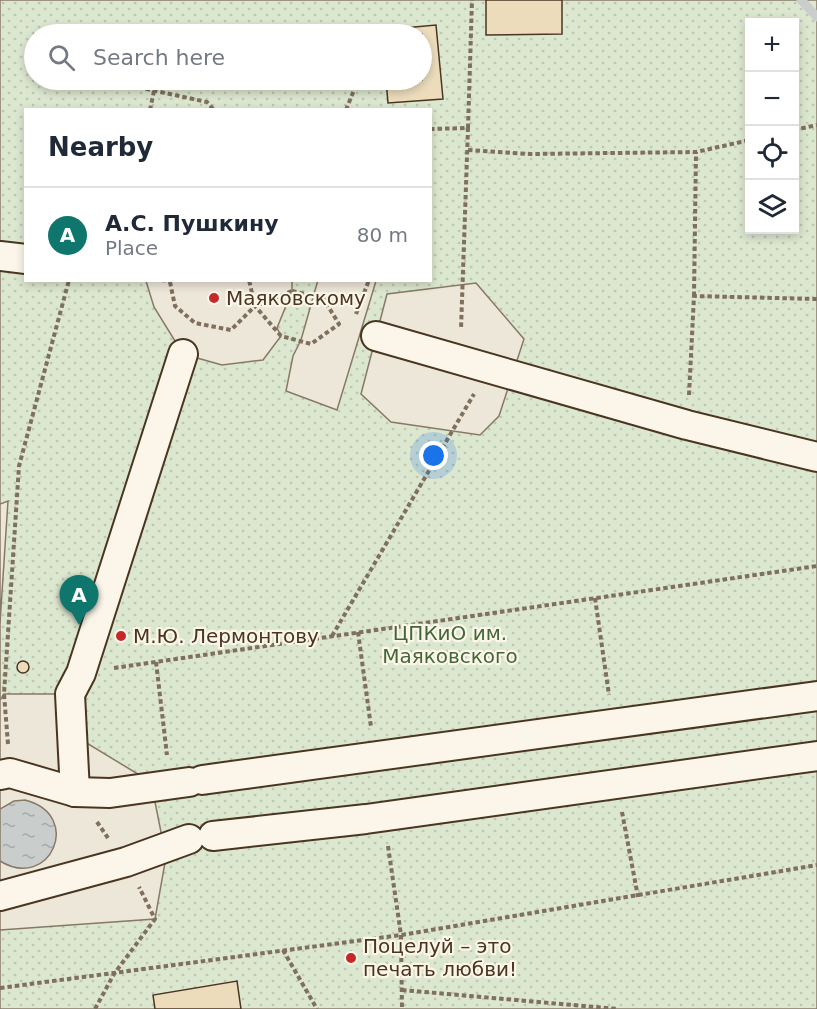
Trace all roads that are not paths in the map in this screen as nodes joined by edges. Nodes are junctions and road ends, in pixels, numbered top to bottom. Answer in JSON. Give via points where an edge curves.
{"nodes":[{"id":1,"x":0,"y":256,"type":"edge"},
{"id":2,"x":24,"y":259,"type":"edge"},
{"id":3,"x":365,"y":327,"type":"road end"},
{"id":4,"x":183,"y":354,"type":"dead end"},
{"id":5,"x":817,"y":457,"type":"edge"},
{"id":6,"x":817,"y":696,"type":"edge"},
{"id":7,"x":817,"y":756,"type":"edge"},
{"id":8,"x":5,"y":774,"type":"edge"},
{"id":9,"x":75,"y":792,"type":"junction"},
{"id":10,"x":0,"y":896,"type":"edge"}],
"edges":[{"from":1,"to":2,"type":"street"},
{"from":3,"to":5,"type":"street","via":[[460,360],[687,425]]},
{"from":4,"to":9,"type":"street","via":[[81,673],[70,694]]},
{"from":6,"to":9,"type":"street","via":[[110,793]]},
{"from":7,"to":10,"type":"street","via":[[201,838]]},
{"from":8,"to":9,"type":"street"}]}
